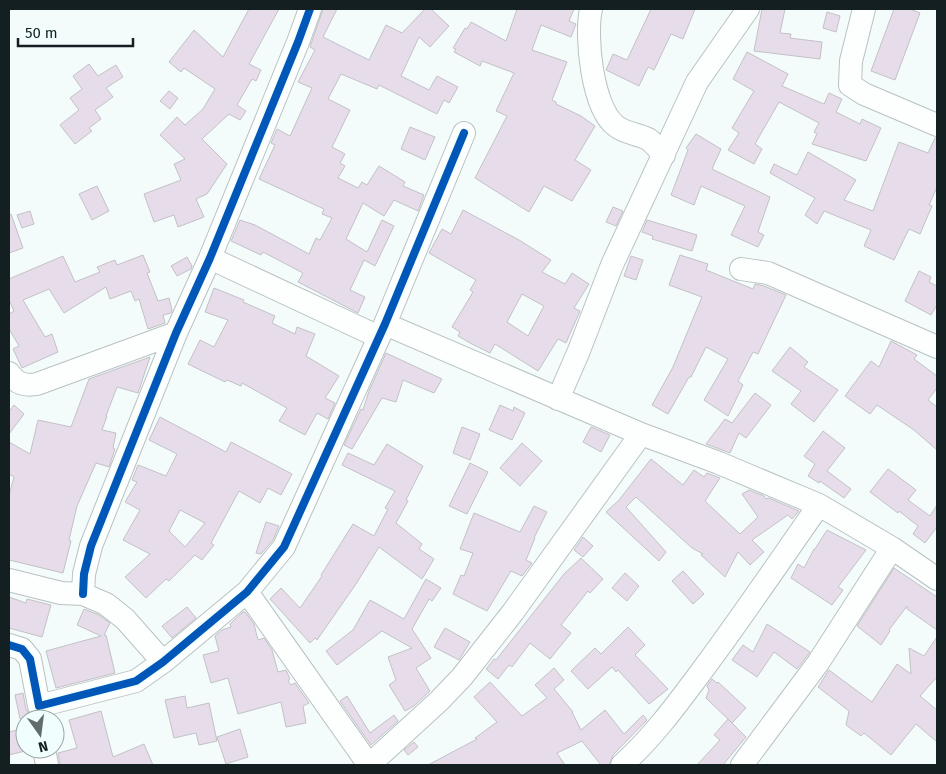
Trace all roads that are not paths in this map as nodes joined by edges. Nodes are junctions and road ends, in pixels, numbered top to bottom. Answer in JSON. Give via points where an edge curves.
{"nodes":[{"id":1,"x":310,"y":9,"type":"edge"},
{"id":2,"x":591,"y":9,"type":"edge"},
{"id":3,"x":748,"y":9,"type":"edge"},
{"id":4,"x":864,"y":9,"type":"edge"},
{"id":5,"x":937,"y":125,"type":"edge"},
{"id":6,"x":464,"y":133,"type":"dead end"},
{"id":7,"x":664,"y":155,"type":"junction"},
{"id":8,"x":210,"y":258,"type":"junction"},
{"id":9,"x":742,"y":269,"type":"dead end"},
{"id":10,"x":382,"y":331,"type":"junction"},
{"id":11,"x":176,"y":333,"type":"junction"},
{"id":12,"x":937,"y":347,"type":"edge"},
{"id":13,"x":9,"y":373,"type":"edge"},
{"id":14,"x":558,"y":399,"type":"junction"},
{"id":15,"x":641,"y":434,"type":"junction"},
{"id":16,"x":819,"y":505,"type":"junction"},
{"id":17,"x":892,"y":548,"type":"junction"},
{"id":18,"x":937,"y":579,"type":"edge"},
{"id":19,"x":9,"y":580,"type":"edge"},
{"id":20,"x":247,"y":592,"type":"junction"},
{"id":21,"x":83,"y":594,"type":"junction"},
{"id":22,"x":9,"y":645,"type":"edge"},
{"id":23,"x":163,"y":662,"type":"junction"},
{"id":24,"x":39,"y":709,"type":"edge"},
{"id":25,"x":49,"y":709,"type":"edge"},
{"id":26,"x":369,"y":765,"type":"edge"},
{"id":27,"x":622,"y":765,"type":"edge"},
{"id":28,"x":742,"y":765,"type":"edge"}],
"edges":[{"from":1,"to":8,"type":"street"},
{"from":2,"to":7,"type":"street","via":[[592,67],[599,100],[616,126],[649,140]]},
{"from":3,"to":7,"type":"street","via":[[697,82]]},
{"from":4,"to":5,"type":"street","via":[[851,61],[850,85]]},
{"from":6,"to":10,"type":"street"},
{"from":7,"to":14,"type":"street","via":[[612,265]]},
{"from":8,"to":10,"type":"street"},
{"from":8,"to":11,"type":"street"},
{"from":9,"to":12,"type":"street","via":[[768,273]]},
{"from":10,"to":14,"type":"street"},
{"from":10,"to":20,"type":"street","via":[[284,547]]},
{"from":11,"to":13,"type":"street","via":[[37,384],[18,383]]},
{"from":11,"to":21,"type":"street","via":[[91,546]]},
{"from":14,"to":15,"type":"street"},
{"from":15,"to":16,"type":"street"},
{"from":15,"to":26,"type":"street","via":[[462,678]]},
{"from":16,"to":17,"type":"street"},
{"from":16,"to":27,"type":"street","via":[[676,706],[642,748]]},
{"from":17,"to":18,"type":"street"},
{"from":17,"to":28,"type":"street","via":[[818,663]]},
{"from":19,"to":21,"type":"street"},
{"from":20,"to":23,"type":"street"},
{"from":20,"to":26,"type":"street"},
{"from":21,"to":23,"type":"street","via":[[106,604],[125,619]]},
{"from":22,"to":24,"type":"street","via":[[22,649],[30,659]]},
{"from":23,"to":25,"type":"street","via":[[136,681]]}]}
